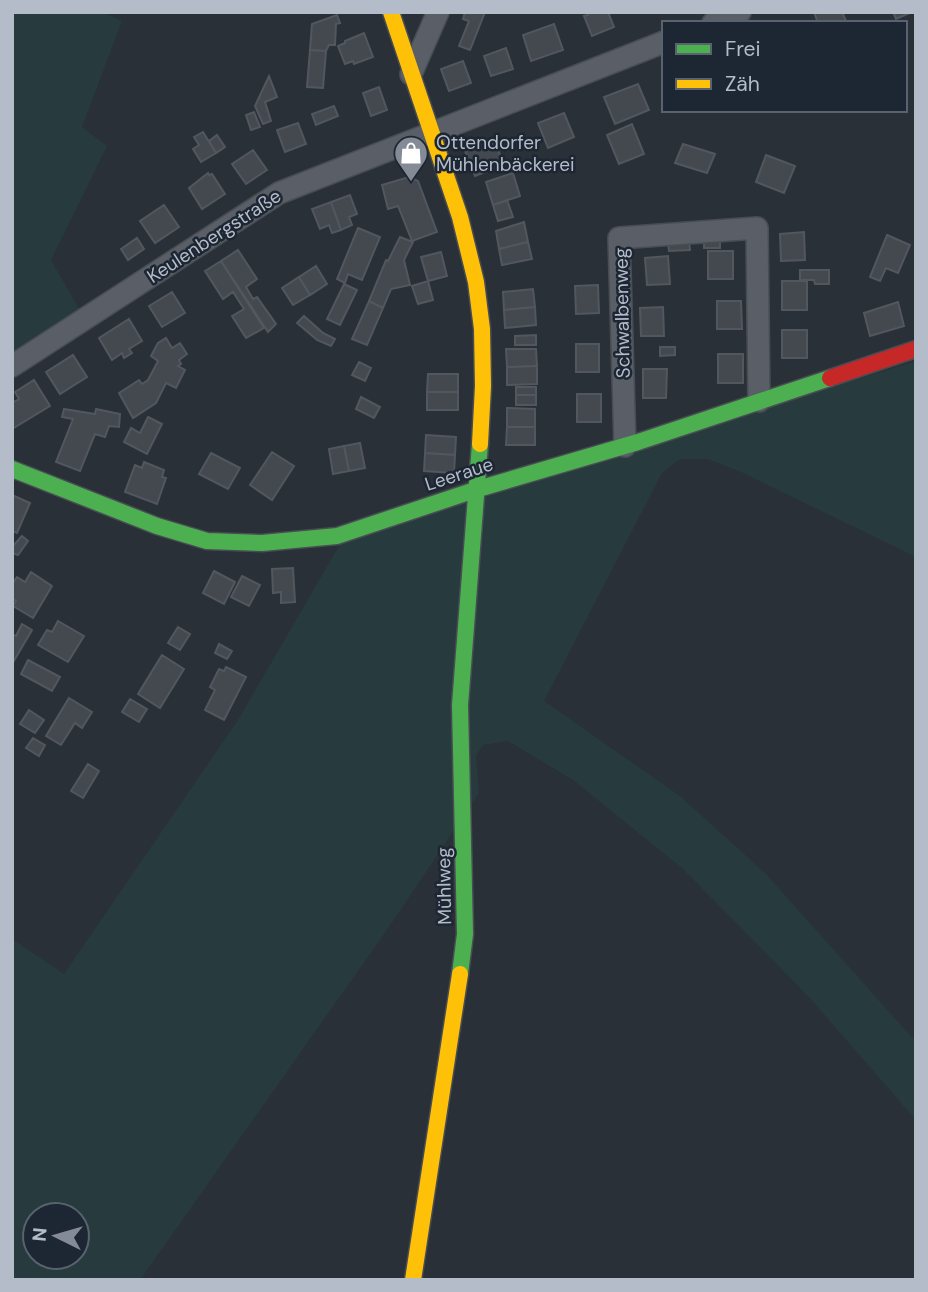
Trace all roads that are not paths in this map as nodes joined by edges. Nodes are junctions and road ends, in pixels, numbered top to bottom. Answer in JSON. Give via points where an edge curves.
{"nodes":[{"id":1,"x":391,"y":12,"type":"edge"},
{"id":2,"x":438,"y":12,"type":"edge"},
{"id":3,"x":740,"y":12,"type":"edge"},
{"id":4,"x":718,"y":21,"type":"edge"},
{"id":5,"x":662,"y":43,"type":"edge"},
{"id":6,"x":411,"y":74,"type":"junction"},
{"id":7,"x":431,"y":132,"type":"junction"},
{"id":8,"x":916,"y":349,"type":"edge"},
{"id":9,"x":12,"y":366,"type":"edge"},
{"id":10,"x":760,"y":401,"type":"junction"},
{"id":11,"x":625,"y":446,"type":"junction"},
{"id":12,"x":12,"y":469,"type":"edge"},
{"id":13,"x":478,"y":489,"type":"junction"},
{"id":14,"x":413,"y":1280,"type":"edge"}],
"edges":[{"from":1,"to":6,"type":"street","name":"Mühlweg"},
{"from":2,"to":6,"type":"street"},
{"from":3,"to":4,"type":"street"},
{"from":5,"to":7,"type":"street","name":"Keulenbergstraße"},
{"from":6,"to":7,"type":"street","name":"Mühlweg"},
{"from":7,"to":9,"type":"street","name":"Keulenbergstraße","via":[[279,192]]},
{"from":7,"to":13,"type":"street","name":"Mühlweg","via":[[460,217],[478,294],[483,386]]},
{"from":8,"to":10,"type":"street","name":"Leeraue"},
{"from":10,"to":11,"type":"street","name":"Leeraue"},
{"from":10,"to":11,"type":"street","name":"Schwalbenweg","via":[[757,228],[619,239]]},
{"from":11,"to":13,"type":"street","name":"Leeraue"},
{"from":12,"to":13,"type":"street","name":"Leeraue","via":[[207,541],[262,543],[337,536]]},
{"from":13,"to":14,"type":"street","name":"Mühlweg","via":[[460,705],[466,934]]}]}
